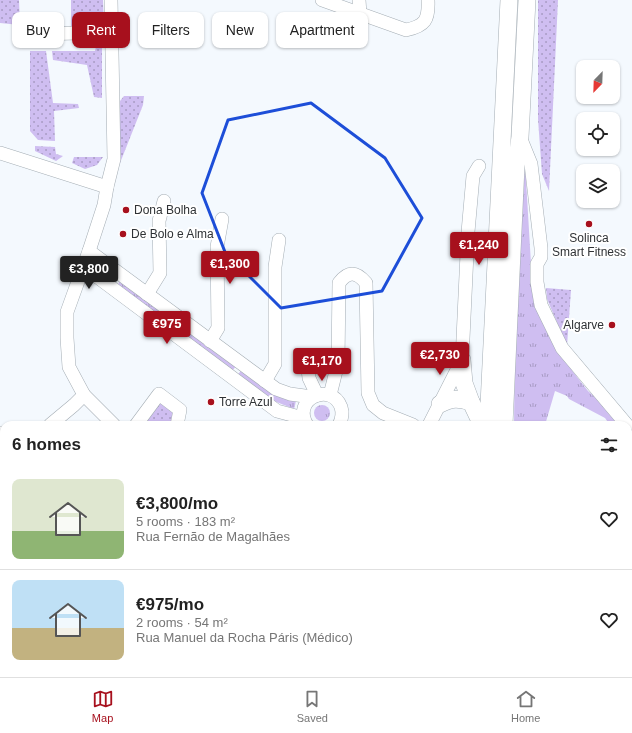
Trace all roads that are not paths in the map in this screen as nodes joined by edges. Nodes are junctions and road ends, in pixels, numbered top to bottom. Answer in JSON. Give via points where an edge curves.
{"nodes":[{"id":1,"x":111,"y":0,"type":"edge"},
{"id":2,"x":322,"y":0,"type":"edge"},
{"id":3,"x":359,"y":0,"type":"edge"},
{"id":4,"x":428,"y":0,"type":"edge"},
{"id":5,"x":509,"y":0,"type":"edge"},
{"id":6,"x":527,"y":0,"type":"edge"},
{"id":7,"x":111,"y":12,"type":"edge"},
{"id":8,"x":355,"y":12,"type":"edge"},
{"id":9,"x":360,"y":12,"type":"edge"},
{"id":10,"x":368,"y":17,"type":"edge"},
{"id":11,"x":112,"y":48,"type":"edge"},
{"id":12,"x":520,"y":136,"type":"junction"},
{"id":13,"x":2,"y":157,"type":"edge"},
{"id":14,"x":479,"y":166,"type":"dead end"},
{"id":15,"x":107,"y":187,"type":"junction"},
{"id":16,"x":164,"y":201,"type":"dead end"},
{"id":17,"x":222,"y":219,"type":"dead end"},
{"id":18,"x":279,"y":240,"type":"dead end"},
{"id":19,"x":89,"y":251,"type":"junction"},
{"id":20,"x":84,"y":267,"type":"junction"},
{"id":21,"x":147,"y":294,"type":"junction"},
{"id":22,"x":185,"y":323,"type":"junction"},
{"id":23,"x":176,"y":336,"type":"junction"},
{"id":24,"x":210,"y":341,"type":"junction"},
{"id":25,"x":462,"y":360,"type":"junction"},
{"id":26,"x":308,"y":369,"type":"dead end"},
{"id":27,"x":265,"y":381,"type":"junction"},
{"id":28,"x":84,"y":395,"type":"junction"},
{"id":29,"x":320,"y":396,"type":"junction"},
{"id":30,"x":470,"y":402,"type":"junction"},
{"id":31,"x":440,"y":404,"type":"junction"},
{"id":32,"x":55,"y":421,"type":"edge"},
{"id":33,"x":110,"y":421,"type":"edge"},
{"id":34,"x":139,"y":421,"type":"edge"},
{"id":35,"x":178,"y":421,"type":"edge"},
{"id":36,"x":302,"y":421,"type":"edge"},
{"id":37,"x":305,"y":421,"type":"edge"},
{"id":38,"x":340,"y":421,"type":"edge"},
{"id":39,"x":403,"y":421,"type":"edge"},
{"id":40,"x":432,"y":421,"type":"edge"},
{"id":41,"x":480,"y":421,"type":"edge"},
{"id":42,"x":488,"y":421,"type":"edge"},
{"id":43,"x":504,"y":421,"type":"edge"},
{"id":44,"x":623,"y":421,"type":"edge"}],
"edges":[{"from":1,"to":7,"type":"street"},
{"from":2,"to":8,"type":"street"},
{"from":3,"to":9,"type":"street"},
{"from":4,"to":10,"type":"street","via":[[425,22],[417,28],[406,30]]},
{"from":5,"to":42,"type":"main road"},
{"from":6,"to":12,"type":"main road"},
{"from":11,"to":15,"type":"street","via":[[114,159]]},
{"from":12,"to":43,"type":"main road","via":[[516,166]]},
{"from":12,"to":44,"type":"street","via":[[531,164],[541,248],[541,257],[537,264],[537,282],[541,305],[562,348]]},
{"from":13,"to":15,"type":"street"},
{"from":14,"to":25,"type":"street","via":[[472,176]]},
{"from":15,"to":19,"type":"street"},
{"from":16,"to":21,"type":"street","via":[[160,221],[160,273]]},
{"from":17,"to":24,"type":"street","via":[[217,247],[218,328]]},
{"from":18,"to":27,"type":"street","via":[[275,267],[275,364]]},
{"from":19,"to":20,"type":"street"},
{"from":19,"to":21,"type":"street"},
{"from":20,"to":23,"type":"street"},
{"from":20,"to":28,"type":"street","via":[[68,312],[66,338],[69,367]]},
{"from":21,"to":22,"type":"street"},
{"from":22,"to":23,"type":"street","via":[[179,326]]},
{"from":22,"to":24,"type":"street"},
{"from":23,"to":36,"type":"street","via":[[277,411]]},
{"from":24,"to":27,"type":"street"},
{"from":25,"to":30,"type":"main road","via":[[464,383]]},
{"from":25,"to":31,"type":"street"},
{"from":26,"to":29,"type":"street","via":[[309,378]]},
{"from":27,"to":29,"type":"street","via":[[276,389],[290,394]]},
{"from":28,"to":32,"type":"street"},
{"from":28,"to":33,"type":"street"},
{"from":29,"to":37,"type":"street","via":[[304,407]]},
{"from":29,"to":38,"type":"street","via":[[335,398],[340,403]]},
{"from":29,"to":39,"type":"street","via":[[338,363],[339,283],[344,276],[351,273],[360,276],[366,283],[368,393],[373,405],[383,413]]},
{"from":30,"to":31,"type":"main road","via":[[452,398]]},
{"from":30,"to":41,"type":"main road"},
{"from":31,"to":40,"type":"street"},
{"from":34,"to":35,"type":"street","via":[[159,394],[180,410]]}]}
